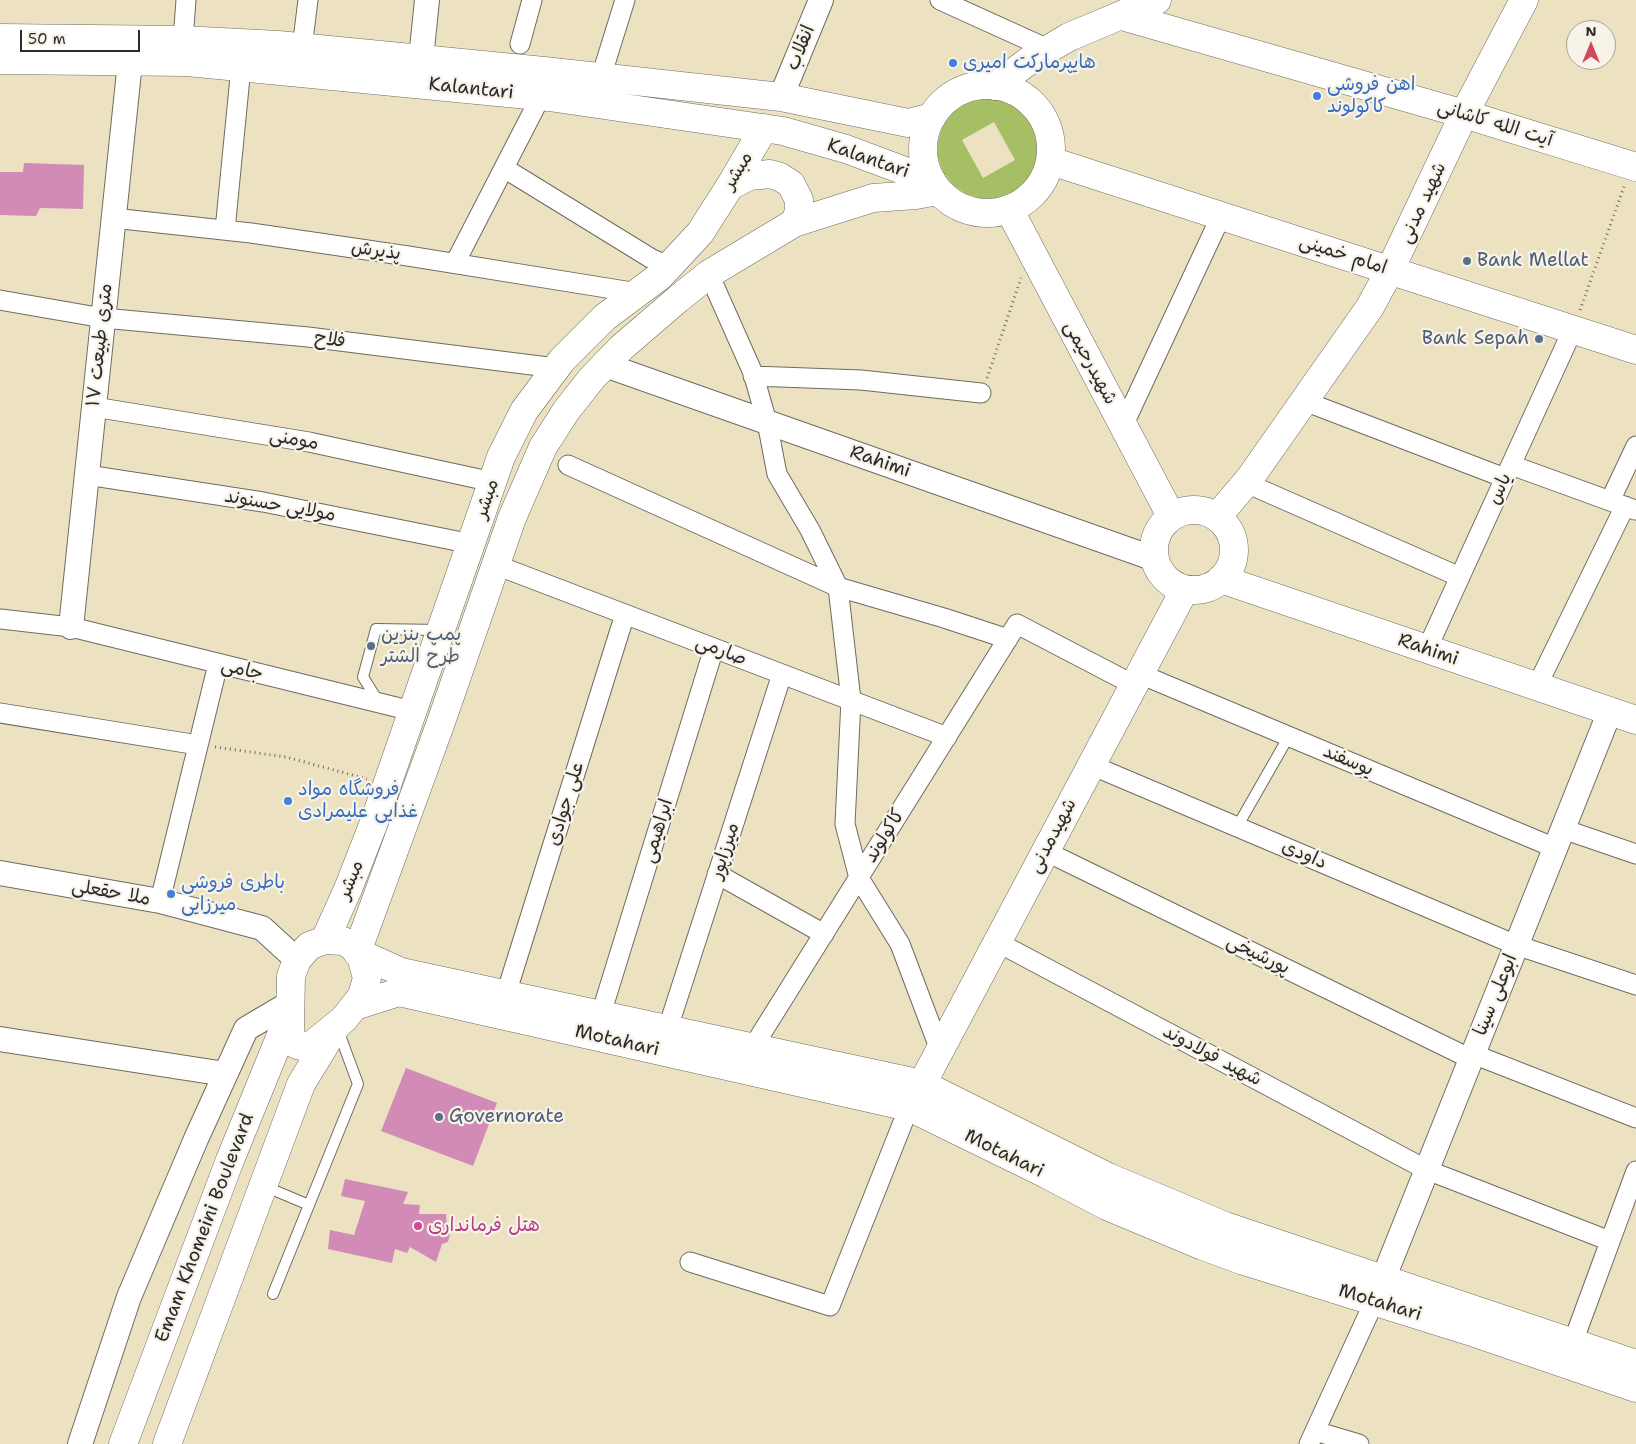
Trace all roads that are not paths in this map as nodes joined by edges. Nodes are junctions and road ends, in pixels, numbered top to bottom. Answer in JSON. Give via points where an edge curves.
{"nodes":[{"id":1,"x":186,"y":0,"type":"edge"},
{"id":2,"x":308,"y":0,"type":"edge"},
{"id":3,"x":427,"y":0,"type":"edge"},
{"id":4,"x":532,"y":0,"type":"edge"},
{"id":5,"x":625,"y":0,"type":"edge"},
{"id":6,"x":821,"y":0,"type":"edge"},
{"id":7,"x":940,"y":0,"type":"edge"},
{"id":8,"x":1157,"y":0,"type":"edge"},
{"id":9,"x":1524,"y":0,"type":"edge"},
{"id":10,"x":1122,"y":16,"type":"junction"},
{"id":11,"x":0,"y":38,"type":"edge"},
{"id":12,"x":184,"y":40,"type":"junction"},
{"id":13,"x":520,"y":44,"type":"dead end"},
{"id":14,"x":302,"y":48,"type":"junction"},
{"id":15,"x":1048,"y":49,"type":"junction"},
{"id":16,"x":421,"y":59,"type":"junction"},
{"id":17,"x":0,"y":60,"type":"edge"},
{"id":18,"x":130,"y":62,"type":"junction"},
{"id":19,"x":241,"y":67,"type":"junction"},
{"id":20,"x":601,"y":77,"type":"junction"},
{"id":21,"x":995,"y":86,"type":"junction"},
{"id":22,"x":541,"y":96,"type":"junction"},
{"id":23,"x":781,"y":97,"type":"junction"},
{"id":24,"x":1464,"y":114,"type":"junction"},
{"id":25,"x":932,"y":117,"type":"junction"},
{"id":26,"x":764,"y":128,"type":"junction"},
{"id":27,"x":1051,"y":160,"type":"junction"},
{"id":28,"x":1634,"y":167,"type":"edge"},
{"id":29,"x":504,"y":168,"type":"junction"},
{"id":30,"x":730,"y":186,"type":"junction"},
{"id":31,"x":935,"y":186,"type":"junction"},
{"id":32,"x":1009,"y":209,"type":"junction"},
{"id":33,"x":1221,"y":216,"type":"junction"},
{"id":34,"x":113,"y":218,"type":"junction"},
{"id":35,"x":794,"y":223,"type":"junction"},
{"id":36,"x":225,"y":230,"type":"junction"},
{"id":37,"x":455,"y":263,"type":"junction"},
{"id":38,"x":669,"y":266,"type":"junction"},
{"id":39,"x":1390,"y":270,"type":"junction"},
{"id":40,"x":709,"y":274,"type":"junction"},
{"id":41,"x":638,"y":293,"type":"junction"},
{"id":42,"x":0,"y":300,"type":"edge"},
{"id":43,"x":103,"y":318,"type":"junction"},
{"id":44,"x":1573,"y":329,"type":"junction"},
{"id":45,"x":1636,"y":350,"type":"edge"},
{"id":46,"x":605,"y":365,"type":"junction"},
{"id":47,"x":556,"y":368,"type":"junction"},
{"id":48,"x":754,"y":376,"type":"junction"},
{"id":49,"x":981,"y":393,"type":"road end"},
{"id":50,"x":1304,"y":401,"type":"junction"},
{"id":51,"x":94,"y":407,"type":"junction"},
{"id":52,"x":768,"y":422,"type":"junction"},
{"id":53,"x":1123,"y":426,"type":"junction"},
{"id":54,"x":1636,"y":446,"type":"edge"},
{"id":55,"x":568,"y":465,"type":"dead end"},
{"id":56,"x":1508,"y":472,"type":"junction"},
{"id":57,"x":87,"y":476,"type":"junction"},
{"id":58,"x":493,"y":482,"type":"junction"},
{"id":59,"x":1246,"y":483,"type":"junction"},
{"id":60,"x":1624,"y":506,"type":"edge"},
{"id":61,"x":1171,"y":516,"type":"junction"},
{"id":62,"x":1217,"y":517,"type":"junction"},
{"id":63,"x":472,"y":544,"type":"junction"},
{"id":64,"x":1155,"y":559,"type":"junction"},
{"id":65,"x":496,"y":564,"type":"junction"},
{"id":66,"x":1460,"y":577,"type":"junction"},
{"id":67,"x":1221,"y":579,"type":"junction"},
{"id":68,"x":838,"y":587,"type":"junction"},
{"id":69,"x":1185,"y":589,"type":"junction"},
{"id":70,"x":625,"y":614,"type":"junction"},
{"id":71,"x":0,"y":619,"type":"edge"},
{"id":72,"x":71,"y":628,"type":"junction"},
{"id":73,"x":441,"y":630,"type":"junction"},
{"id":74,"x":1013,"y":632,"type":"junction"},
{"id":75,"x":714,"y":648,"type":"junction"},
{"id":76,"x":1428,"y":649,"type":"junction"},
{"id":77,"x":218,"y":664,"type":"junction"},
{"id":78,"x":782,"y":674,"type":"junction"},
{"id":79,"x":1137,"y":679,"type":"junction"},
{"id":80,"x":1537,"y":686,"type":"junction"},
{"id":81,"x":851,"y":700,"type":"junction"},
{"id":82,"x":379,"y":703,"type":"junction"},
{"id":83,"x":1610,"y":711,"type":"junction"},
{"id":84,"x":0,"y":712,"type":"edge"},
{"id":85,"x":412,"y":712,"type":"junction"},
{"id":86,"x":1636,"y":720,"type":"edge"},
{"id":87,"x":1289,"y":736,"type":"junction"},
{"id":88,"x":947,"y":737,"type":"junction"},
{"id":89,"x":198,"y":745,"type":"junction"},
{"id":90,"x":1091,"y":765,"type":"junction"},
{"id":91,"x":1237,"y":827,"type":"junction"},
{"id":92,"x":1559,"y":838,"type":"junction"},
{"id":93,"x":1046,"y":851,"type":"junction"},
{"id":94,"x":1636,"y":854,"type":"edge"},
{"id":95,"x":0,"y":873,"type":"edge"},
{"id":96,"x":717,"y":874,"type":"junction"},
{"id":97,"x":859,"y":878,"type":"junction"},
{"id":98,"x":160,"y":901,"type":"junction"},
{"id":99,"x":824,"y":934,"type":"junction"},
{"id":100,"x":325,"y":940,"type":"junction"},
{"id":101,"x":997,"y":942,"type":"junction"},
{"id":102,"x":1516,"y":945,"type":"junction"},
{"id":103,"x":357,"y":952,"type":"junction"},
{"id":104,"x":296,"y":960,"type":"junction"},
{"id":105,"x":1636,"y":986,"type":"edge"},
{"id":106,"x":506,"y":994,"type":"junction"},
{"id":107,"x":355,"y":1006,"type":"junction"},
{"id":108,"x":290,"y":1008,"type":"junction"},
{"id":109,"x":601,"y":1014,"type":"junction"},
{"id":110,"x":337,"y":1025,"type":"junction"},
{"id":111,"x":668,"y":1028,"type":"junction"},
{"id":112,"x":0,"y":1039,"type":"edge"},
{"id":113,"x":753,"y":1047,"type":"junction"},
{"id":114,"x":940,"y":1050,"type":"junction"},
{"id":115,"x":1472,"y":1057,"type":"junction"},
{"id":116,"x":225,"y":1074,"type":"junction"},
{"id":117,"x":915,"y":1095,"type":"junction"},
{"id":118,"x":1636,"y":1118,"type":"edge"},
{"id":119,"x":1427,"y":1170,"type":"junction"},
{"id":120,"x":1635,"y":1179,"type":"edge"},
{"id":121,"x":263,"y":1185,"type":"junction"},
{"id":122,"x":309,"y":1205,"type":"junction"},
{"id":123,"x":1610,"y":1241,"type":"junction"},
{"id":124,"x":690,"y":1262,"type":"dead end"},
{"id":125,"x":1379,"y":1291,"type":"junction"},
{"id":126,"x":274,"y":1294,"type":"dead end"},
{"id":127,"x":1573,"y":1342,"type":"junction"},
{"id":128,"x":1636,"y":1364,"type":"edge"},
{"id":129,"x":1636,"y":1388,"type":"edge"},
{"id":130,"x":1312,"y":1437,"type":"edge"},
{"id":131,"x":80,"y":1444,"type":"edge"},
{"id":132,"x":123,"y":1444,"type":"edge"},
{"id":133,"x":167,"y":1444,"type":"edge"},
{"id":134,"x":1359,"y":1444,"type":"edge"}],
"edges":[{"from":1,"to":12,"type":"street"},
{"from":2,"to":14,"type":"street"},
{"from":3,"to":16,"type":"street"},
{"from":4,"to":13,"type":"street"},
{"from":5,"to":20,"type":"street"},
{"from":6,"to":23,"type":"street","name":"انقلاب"},
{"from":7,"to":15,"type":"street"},
{"from":8,"to":10,"type":"main road"},
{"from":9,"to":24,"type":"main road","name":"شهید مدنی"},
{"from":10,"to":15,"type":"main road"},
{"from":10,"to":24,"type":"main road","name":"آیت الله کاشانی"},
{"from":11,"to":12,"type":"main road","name":"Kalantari"},
{"from":12,"to":14,"type":"main road","name":"Kalantari"},
{"from":14,"to":16,"type":"main road","name":"Kalantari"},
{"from":15,"to":21,"type":"main road"},
{"from":16,"to":20,"type":"main road","name":"Kalantari"},
{"from":17,"to":18,"type":"main road","name":"Kalantari"},
{"from":18,"to":19,"type":"main road","name":"Kalantari","via":[[186,62]]},
{"from":18,"to":34,"type":"street","name":"۱۷ متری طبیعت"},
{"from":19,"to":22,"type":"main road","name":"Kalantari"},
{"from":19,"to":36,"type":"street"},
{"from":20,"to":23,"type":"main road","name":"Kalantari"},
{"from":21,"to":25,"type":"main road","via":[[977,86],[959,92],[943,103]]},
{"from":21,"to":27,"type":"main road","via":[[1021,96],[1045,120],[1051,140]]},
{"from":22,"to":26,"type":"main road","name":"Kalantari"},
{"from":22,"to":29,"type":"street"},
{"from":23,"to":25,"type":"main road","name":"Kalantari","via":[[908,123]]},
{"from":24,"to":28,"type":"main road","name":"آیت الله کاشانی"},
{"from":24,"to":39,"type":"main road","name":"شهید مدنی"},
{"from":25,"to":31,"type":"main road","via":[[923,149],[925,166]]},
{"from":26,"to":30,"type":"main road","name":"مبشر"},
{"from":26,"to":31,"type":"main road","name":"Kalantari","via":[[846,149]]},
{"from":27,"to":32,"type":"main road","via":[[1043,181],[1029,198]]},
{"from":27,"to":33,"type":"main road","name":"امام خمینی"},
{"from":29,"to":37,"type":"street"},
{"from":29,"to":38,"type":"street","via":[[652,259]]},
{"from":30,"to":35,"type":"main road","via":[[749,176],[770,174],[780,177],[790,184],[799,200],[799,212]]},
{"from":30,"to":38,"type":"main road","name":"مبشر","via":[[700,232]]},
{"from":31,"to":32,"type":"main road","via":[[953,204],[971,211],[990,213]]},
{"from":31,"to":35,"type":"main road","via":[[916,195],[873,198]]},
{"from":32,"to":53,"type":"main road","name":"شهیدرحیمی"},
{"from":33,"to":39,"type":"main road","name":"امام خمینی"},
{"from":33,"to":53,"type":"street"},
{"from":34,"to":36,"type":"street","name":"پذیرش"},
{"from":34,"to":43,"type":"street","name":"۱۷ متری طبیعت"},
{"from":35,"to":40,"type":"main road"},
{"from":36,"to":37,"type":"street","name":"پذیرش"},
{"from":37,"to":41,"type":"street","name":"پذیرش"},
{"from":38,"to":41,"type":"main road","name":"مبشر"},
{"from":39,"to":44,"type":"main road","name":"امام خمینی"},
{"from":39,"to":50,"type":"main road","name":"شهید مدنی","via":[[1370,307]]},
{"from":40,"to":46,"type":"main road"},
{"from":40,"to":48,"type":"street"},
{"from":41,"to":47,"type":"main road","name":"مبشر","via":[[605,317]]},
{"from":42,"to":43,"type":"street","name":"فلاح"},
{"from":43,"to":47,"type":"street","name":"فلاح","via":[[308,337]]},
{"from":43,"to":51,"type":"street","name":"۱۷ متری طبیعت"},
{"from":44,"to":45,"type":"main road","name":"امام خمینی"},
{"from":44,"to":56,"type":"street","name":"یاس"},
{"from":46,"to":52,"type":"street","name":"Rahimi"},
{"from":46,"to":65,"type":"main road","via":[[566,411],[543,447]]},
{"from":47,"to":58,"type":"main road","name":"مبشر","via":[[524,411],[501,457]]},
{"from":48,"to":49,"type":"street","via":[[861,380]]},
{"from":48,"to":52,"type":"street"},
{"from":50,"to":56,"type":"street"},
{"from":50,"to":59,"type":"main road","name":"شهید مدنی"},
{"from":51,"to":57,"type":"street","name":"۱۷ متری طبیعت"},
{"from":51,"to":58,"type":"street","name":"مومنی","via":[[309,442]]},
{"from":52,"to":64,"type":"street","name":"Rahimi"},
{"from":52,"to":68,"type":"street","via":[[777,474]]},
{"from":53,"to":61,"type":"main road","name":"شهیدرحیمی"},
{"from":54,"to":60,"type":"street"},
{"from":55,"to":68,"type":"street","name":"یوسفند"},
{"from":56,"to":60,"type":"street"},
{"from":56,"to":66,"type":"street","name":"یاس"},
{"from":57,"to":63,"type":"street","name":"مولایی حسنوند","via":[[263,502]]},
{"from":57,"to":72,"type":"street","name":"۱۷ متری طبیعت"},
{"from":58,"to":63,"type":"main road","name":"مبشر"},
{"from":59,"to":62,"type":"main road","name":"شهید مدنی"},
{"from":59,"to":66,"type":"street"},
{"from":60,"to":80,"type":"street"},
{"from":61,"to":62,"type":"main road","via":[[1194,510],[1206,511]]},
{"from":61,"to":64,"type":"main road","via":[[1156,535]]},
{"from":62,"to":67,"type":"main road","via":[[1226,525],[1234,547],[1233,559]]},
{"from":63,"to":73,"type":"main road","name":"مبشر"},
{"from":64,"to":69,"type":"main road","via":[[1165,578]]},
{"from":65,"to":70,"type":"street","name":"صارمی"},
{"from":65,"to":103,"type":"main road"},
{"from":66,"to":76,"type":"street","name":"یاس"},
{"from":67,"to":69,"type":"main road","via":[[1198,590]]},
{"from":67,"to":76,"type":"main road","name":"Rahimi"},
{"from":68,"to":74,"type":"street","name":"یوسفند","via":[[944,618]]},
{"from":68,"to":81,"type":"street"},
{"from":69,"to":79,"type":"main road","name":"شهیدمدنی"},
{"from":70,"to":75,"type":"street","name":"صارمی"},
{"from":70,"to":106,"type":"street","name":"علی جوادی"},
{"from":71,"to":72,"type":"street","name":"جامی"},
{"from":72,"to":77,"type":"street","name":"جامی"},
{"from":73,"to":82,"type":"lane","via":[[376,629],[363,678]]},
{"from":73,"to":85,"type":"main road","name":"مبشر"},
{"from":74,"to":79,"type":"street","name":"یوسفند"},
{"from":74,"to":88,"type":"street","name":"کاکولوند"},
{"from":75,"to":78,"type":"street","name":"صارمی"},
{"from":75,"to":109,"type":"street","name":"ابراهیمی"},
{"from":76,"to":80,"type":"main road","name":"Rahimi"},
{"from":77,"to":82,"type":"street","name":"جامی"},
{"from":77,"to":89,"type":"street"},
{"from":78,"to":81,"type":"street","name":"صارمی"},
{"from":78,"to":96,"type":"street","name":"میرزاپور"},
{"from":79,"to":87,"type":"street","name":"یوسفند"},
{"from":79,"to":90,"type":"main road","name":"شهیدمدنی"},
{"from":80,"to":83,"type":"main road","name":"Rahimi"},
{"from":81,"to":88,"type":"street","name":"صارمی"},
{"from":81,"to":97,"type":"street","via":[[845,824]]},
{"from":82,"to":85,"type":"street","name":"جامی"},
{"from":83,"to":86,"type":"main road","name":"Rahimi"},
{"from":83,"to":92,"type":"street","name":"ابوعلی سینا"},
{"from":84,"to":89,"type":"street"},
{"from":85,"to":100,"type":"main road","name":"مبشر","via":[[348,889]]},
{"from":87,"to":91,"type":"lane"},
{"from":87,"to":92,"type":"street","name":"یوسفند"},
{"from":88,"to":97,"type":"street","name":"کاکولوند"},
{"from":89,"to":98,"type":"street"},
{"from":90,"to":91,"type":"street","name":"داودی"},
{"from":90,"to":93,"type":"main road","name":"شهیدمدنی"},
{"from":91,"to":102,"type":"street","name":"داودی"},
{"from":92,"to":94,"type":"street","name":"یوسفند"},
{"from":92,"to":102,"type":"street","name":"ابوعلی سینا"},
{"from":93,"to":101,"type":"main road","name":"شهیدمدنی"},
{"from":93,"to":115,"type":"street","name":"پورشیخی"},
{"from":95,"to":98,"type":"street","name":"ملا حقعلی"},
{"from":96,"to":99,"type":"street"},
{"from":96,"to":111,"type":"street","name":"میرزاپور"},
{"from":97,"to":99,"type":"street","name":"کاکولوند"},
{"from":97,"to":114,"type":"street","via":[[900,944]]},
{"from":98,"to":104,"type":"street","name":"ملا حقعلی","via":[[262,928]]},
{"from":99,"to":113,"type":"street","name":"کاکولوند"},
{"from":100,"to":103,"type":"main road","via":[[343,941]]},
{"from":100,"to":104,"type":"main road","via":[[309,946]]},
{"from":101,"to":114,"type":"main road","name":"شهیدمدنی"},
{"from":101,"to":119,"type":"street","name":"شهید فولادوند"},
{"from":102,"to":105,"type":"street","name":"داودی"},
{"from":102,"to":115,"type":"street","name":"ابوعلی سینا"},
{"from":103,"to":106,"type":"main road","name":"Motahari","via":[[401,972]]},
{"from":103,"to":107,"type":"main road","via":[[367,978]]},
{"from":104,"to":108,"type":"main road","via":[[291,976]]},
{"from":106,"to":109,"type":"main road","name":"Motahari"},
{"from":107,"to":110,"type":"main road"},
{"from":107,"to":117,"type":"main road","name":"Motahari","via":[[399,992]]},
{"from":108,"to":110,"type":"main road","via":[[291,1038],[297,1045],[313,1044]]},
{"from":108,"to":116,"type":"street","via":[[246,1029]]},
{"from":108,"to":132,"type":"main road","name":"Emam Khomeini Boulevard"},
{"from":109,"to":111,"type":"main road","name":"Motahari"},
{"from":110,"to":121,"type":"main road","name":"Emam Khomeini Boulevard","via":[[300,1084]]},
{"from":110,"to":122,"type":"lane","via":[[358,1084]]},
{"from":111,"to":113,"type":"main road","name":"Motahari"},
{"from":112,"to":116,"type":"street"},
{"from":113,"to":117,"type":"main road","name":"Motahari"},
{"from":114,"to":117,"type":"main road","name":"شهیدمدنی"},
{"from":115,"to":118,"type":"street","name":"پورشیخی"},
{"from":115,"to":119,"type":"street","name":"ابوعلی سینا"},
{"from":116,"to":131,"type":"street","via":[[129,1297]]},
{"from":117,"to":124,"type":"street","via":[[830,1306]]},
{"from":117,"to":125,"type":"main road","name":"Motahari"},
{"from":119,"to":123,"type":"street","name":"شهید فولادوند"},
{"from":119,"to":125,"type":"street","name":"ابوعلی سینا"},
{"from":120,"to":123,"type":"street"},
{"from":121,"to":122,"type":"lane"},
{"from":121,"to":133,"type":"main road","name":"Emam Khomeini Boulevard"},
{"from":122,"to":126,"type":"lane"},
{"from":123,"to":127,"type":"street"},
{"from":125,"to":127,"type":"main road","name":"Motahari"},
{"from":125,"to":129,"type":"main road","name":"Motahari","via":[[1475,1333]]},
{"from":125,"to":130,"type":"street"},
{"from":127,"to":128,"type":"main road","name":"Motahari"},
{"from":130,"to":134,"type":"street"}]}
